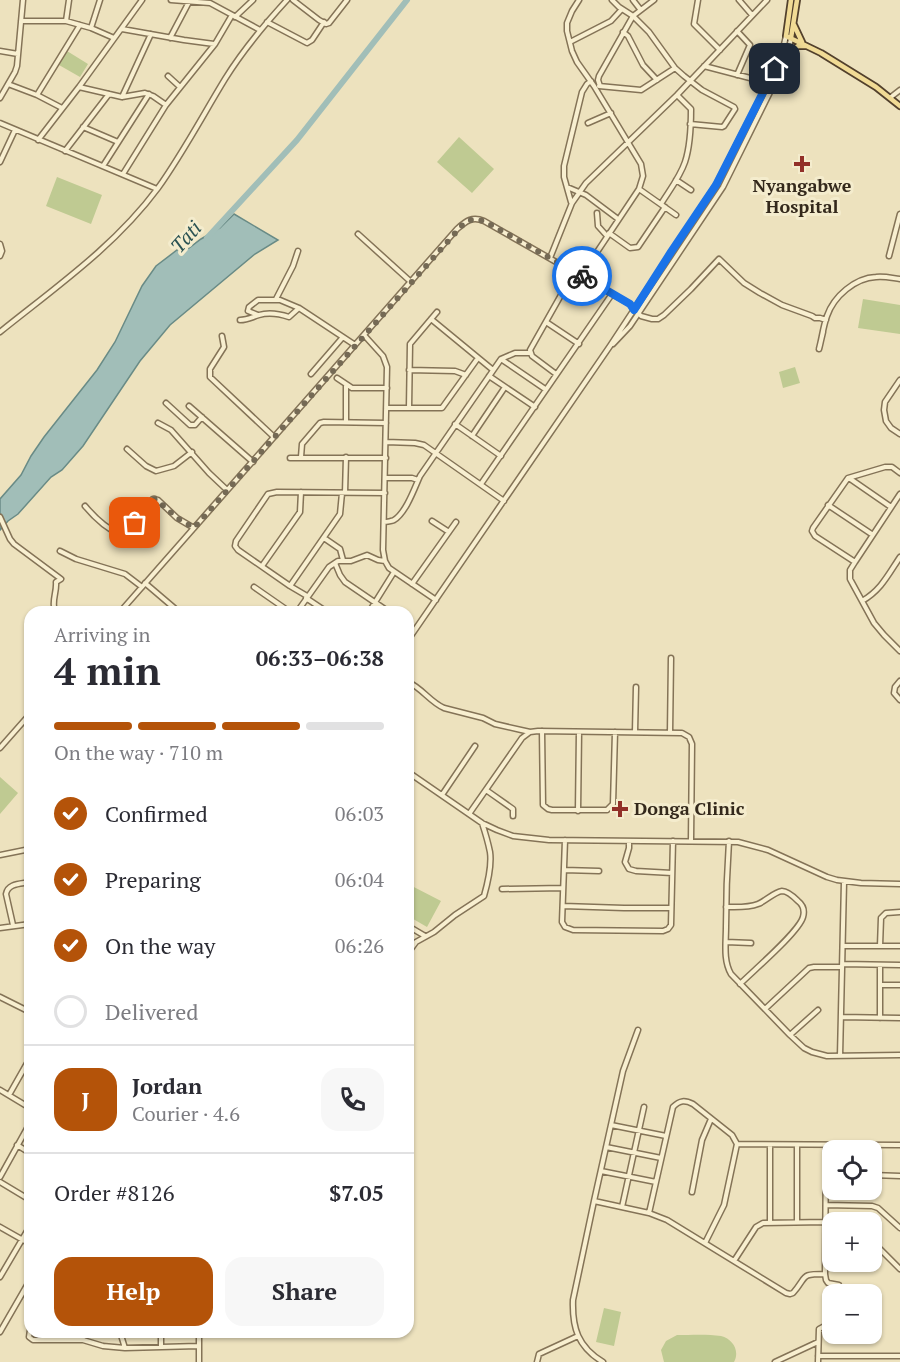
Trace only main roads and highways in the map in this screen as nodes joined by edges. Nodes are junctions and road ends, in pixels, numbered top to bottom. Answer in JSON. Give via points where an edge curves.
{"nodes":[{"id":1,"x":791,"y":0,"type":"edge"},
{"id":2,"x":797,"y":0,"type":"edge"},
{"id":3,"x":794,"y":22,"type":"junction"},
{"id":4,"x":789,"y":37,"type":"junction"},
{"id":5,"x":806,"y":45,"type":"junction"},
{"id":6,"x":788,"y":54,"type":"road end"},
{"id":7,"x":900,"y":106,"type":"edge"}],
"edges":[{"from":1,"to":4,"type":"main road"},
{"from":2,"to":3,"type":"main road"},
{"from":3,"to":4,"type":"main road"},
{"from":3,"to":5,"type":"main road"},
{"from":4,"to":5,"type":"main road"},
{"from":5,"to":6,"type":"main road"},
{"from":5,"to":7,"type":"main road"}]}
